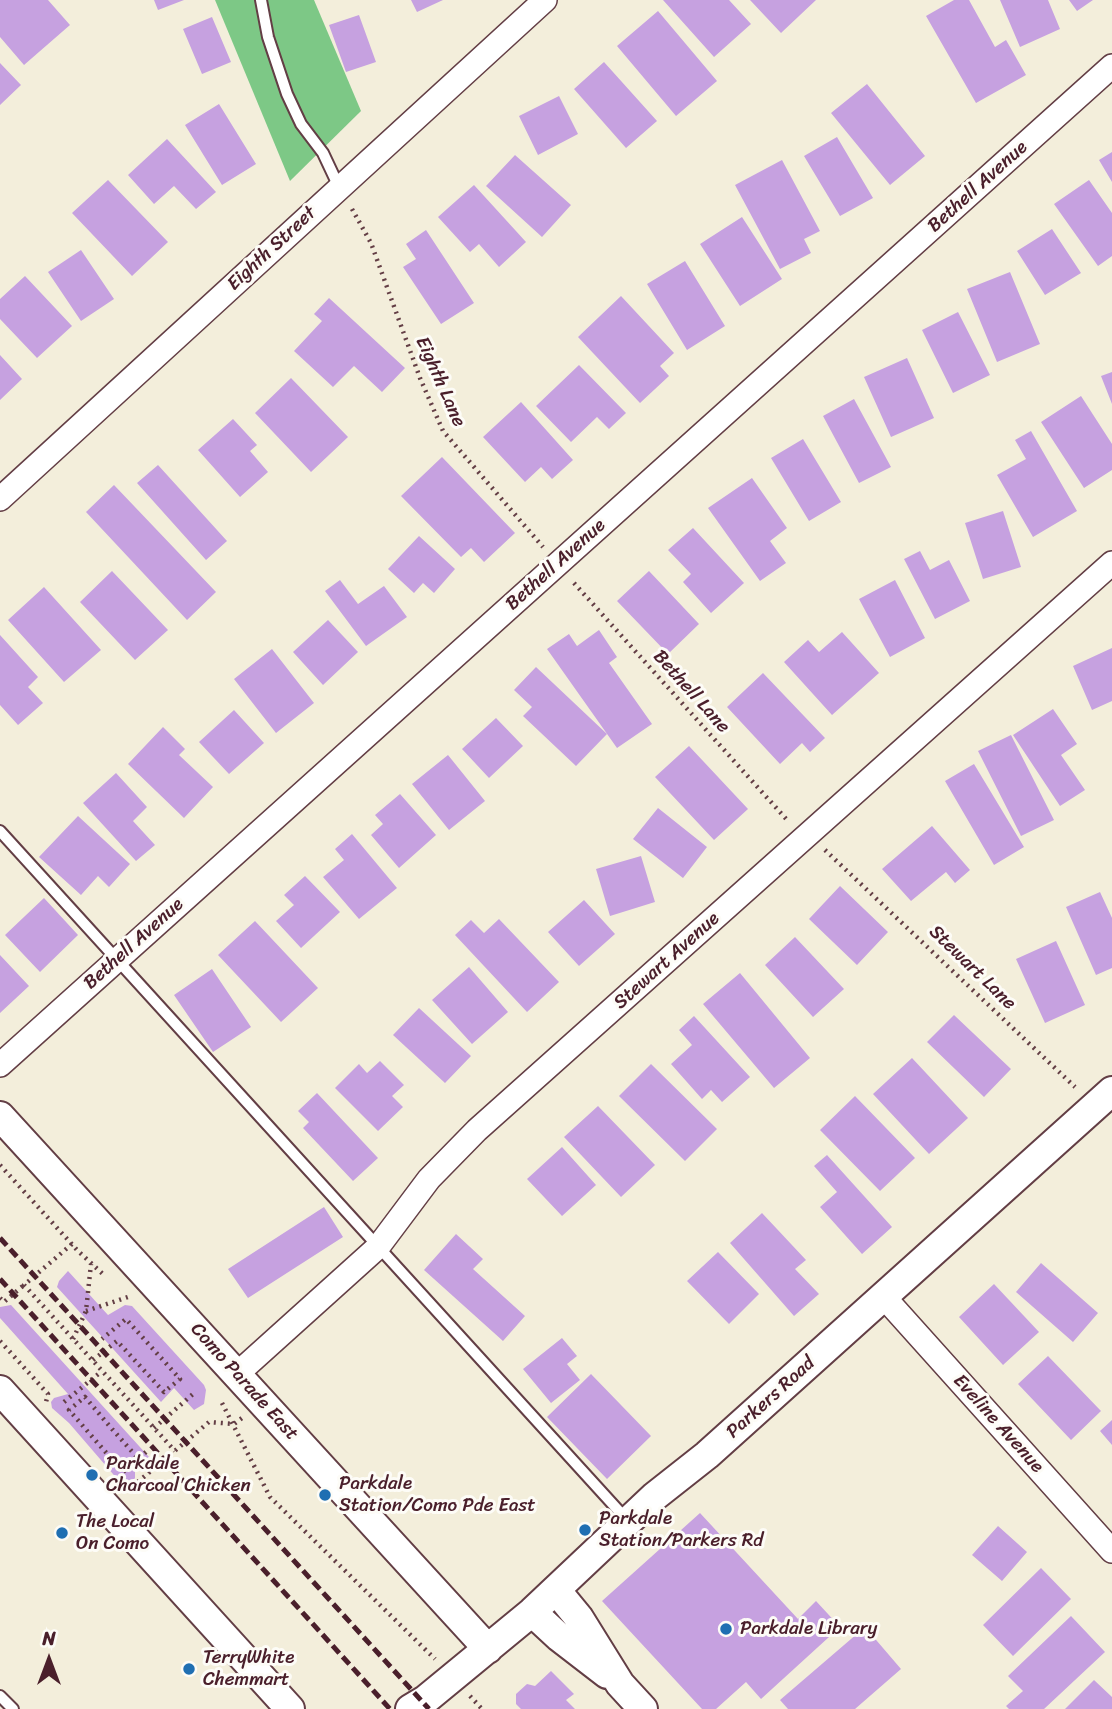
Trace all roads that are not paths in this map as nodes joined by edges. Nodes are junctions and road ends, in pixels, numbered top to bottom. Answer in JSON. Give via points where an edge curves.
{"nodes":[{"id":1,"x":261,"y":0,"type":"edge"},
{"id":2,"x":545,"y":0,"type":"edge"},
{"id":3,"x":1112,"y":66,"type":"edge"},
{"id":4,"x":339,"y":187,"type":"junction"},
{"id":5,"x":0,"y":499,"type":"edge"},
{"id":6,"x":1112,"y":563,"type":"edge"},
{"id":7,"x":0,"y":831,"type":"edge"},
{"id":8,"x":116,"y":961,"type":"junction"},
{"id":9,"x":0,"y":1065,"type":"edge"},
{"id":10,"x":1103,"y":1099,"type":"edge"},
{"id":11,"x":0,"y":1116,"type":"edge"},
{"id":12,"x":378,"y":1247,"type":"junction"},
{"id":13,"x":884,"y":1297,"type":"junction"},
{"id":14,"x":237,"y":1374,"type":"junction"},
{"id":15,"x":0,"y":1390,"type":"edge"},
{"id":16,"x":628,"y":1521,"type":"junction"},
{"id":17,"x":1112,"y":1551,"type":"edge"},
{"id":18,"x":556,"y":1590,"type":"junction"},
{"id":19,"x":532,"y":1612,"type":"junction"},
{"id":20,"x":488,"y":1649,"type":"junction"},
{"id":21,"x":620,"y":1684,"type":"junction"},
{"id":22,"x":0,"y":1696,"type":"edge"},
{"id":23,"x":419,"y":1706,"type":"edge"},
{"id":24,"x":291,"y":1707,"type":"edge"},
{"id":25,"x":13,"y":1709,"type":"edge"},
{"id":26,"x":643,"y":1709,"type":"edge"}],
"edges":[{"from":1,"to":4,"type":"lane","via":[[287,94]]},
{"from":2,"to":4,"type":"street","name":"Eighth Street"},
{"from":3,"to":8,"type":"street","name":"Bethell Avenue"},
{"from":4,"to":5,"type":"street","name":"Eighth Street"},
{"from":6,"to":12,"type":"street","name":"Stewart Avenue","via":[[477,1130],[429,1179]]},
{"from":7,"to":8,"type":"lane"},
{"from":8,"to":9,"type":"street","name":"Bethell Avenue"},
{"from":8,"to":12,"type":"lane"},
{"from":10,"to":13,"type":"street","name":"Parkers Road"},
{"from":11,"to":14,"type":"street","name":"Como Parade East"},
{"from":12,"to":14,"type":"street","name":"Stewart Avenue"},
{"from":12,"to":16,"type":"lane"},
{"from":13,"to":16,"type":"street","name":"Parkers Road"},
{"from":13,"to":17,"type":"street","name":"Eveline Avenue"},
{"from":14,"to":20,"type":"street","name":"Como Parade East"},
{"from":15,"to":24,"type":"street"},
{"from":16,"to":18,"type":"street","name":"Parkers Road"},
{"from":18,"to":19,"type":"street","name":"Parkers Road"},
{"from":18,"to":21,"type":"street"},
{"from":19,"to":20,"type":"street","name":"Parkers Road"},
{"from":19,"to":21,"type":"street"},
{"from":20,"to":23,"type":"street","name":"Parkers Road"},
{"from":21,"to":26,"type":"street"},
{"from":22,"to":25,"type":"lane"}]}
